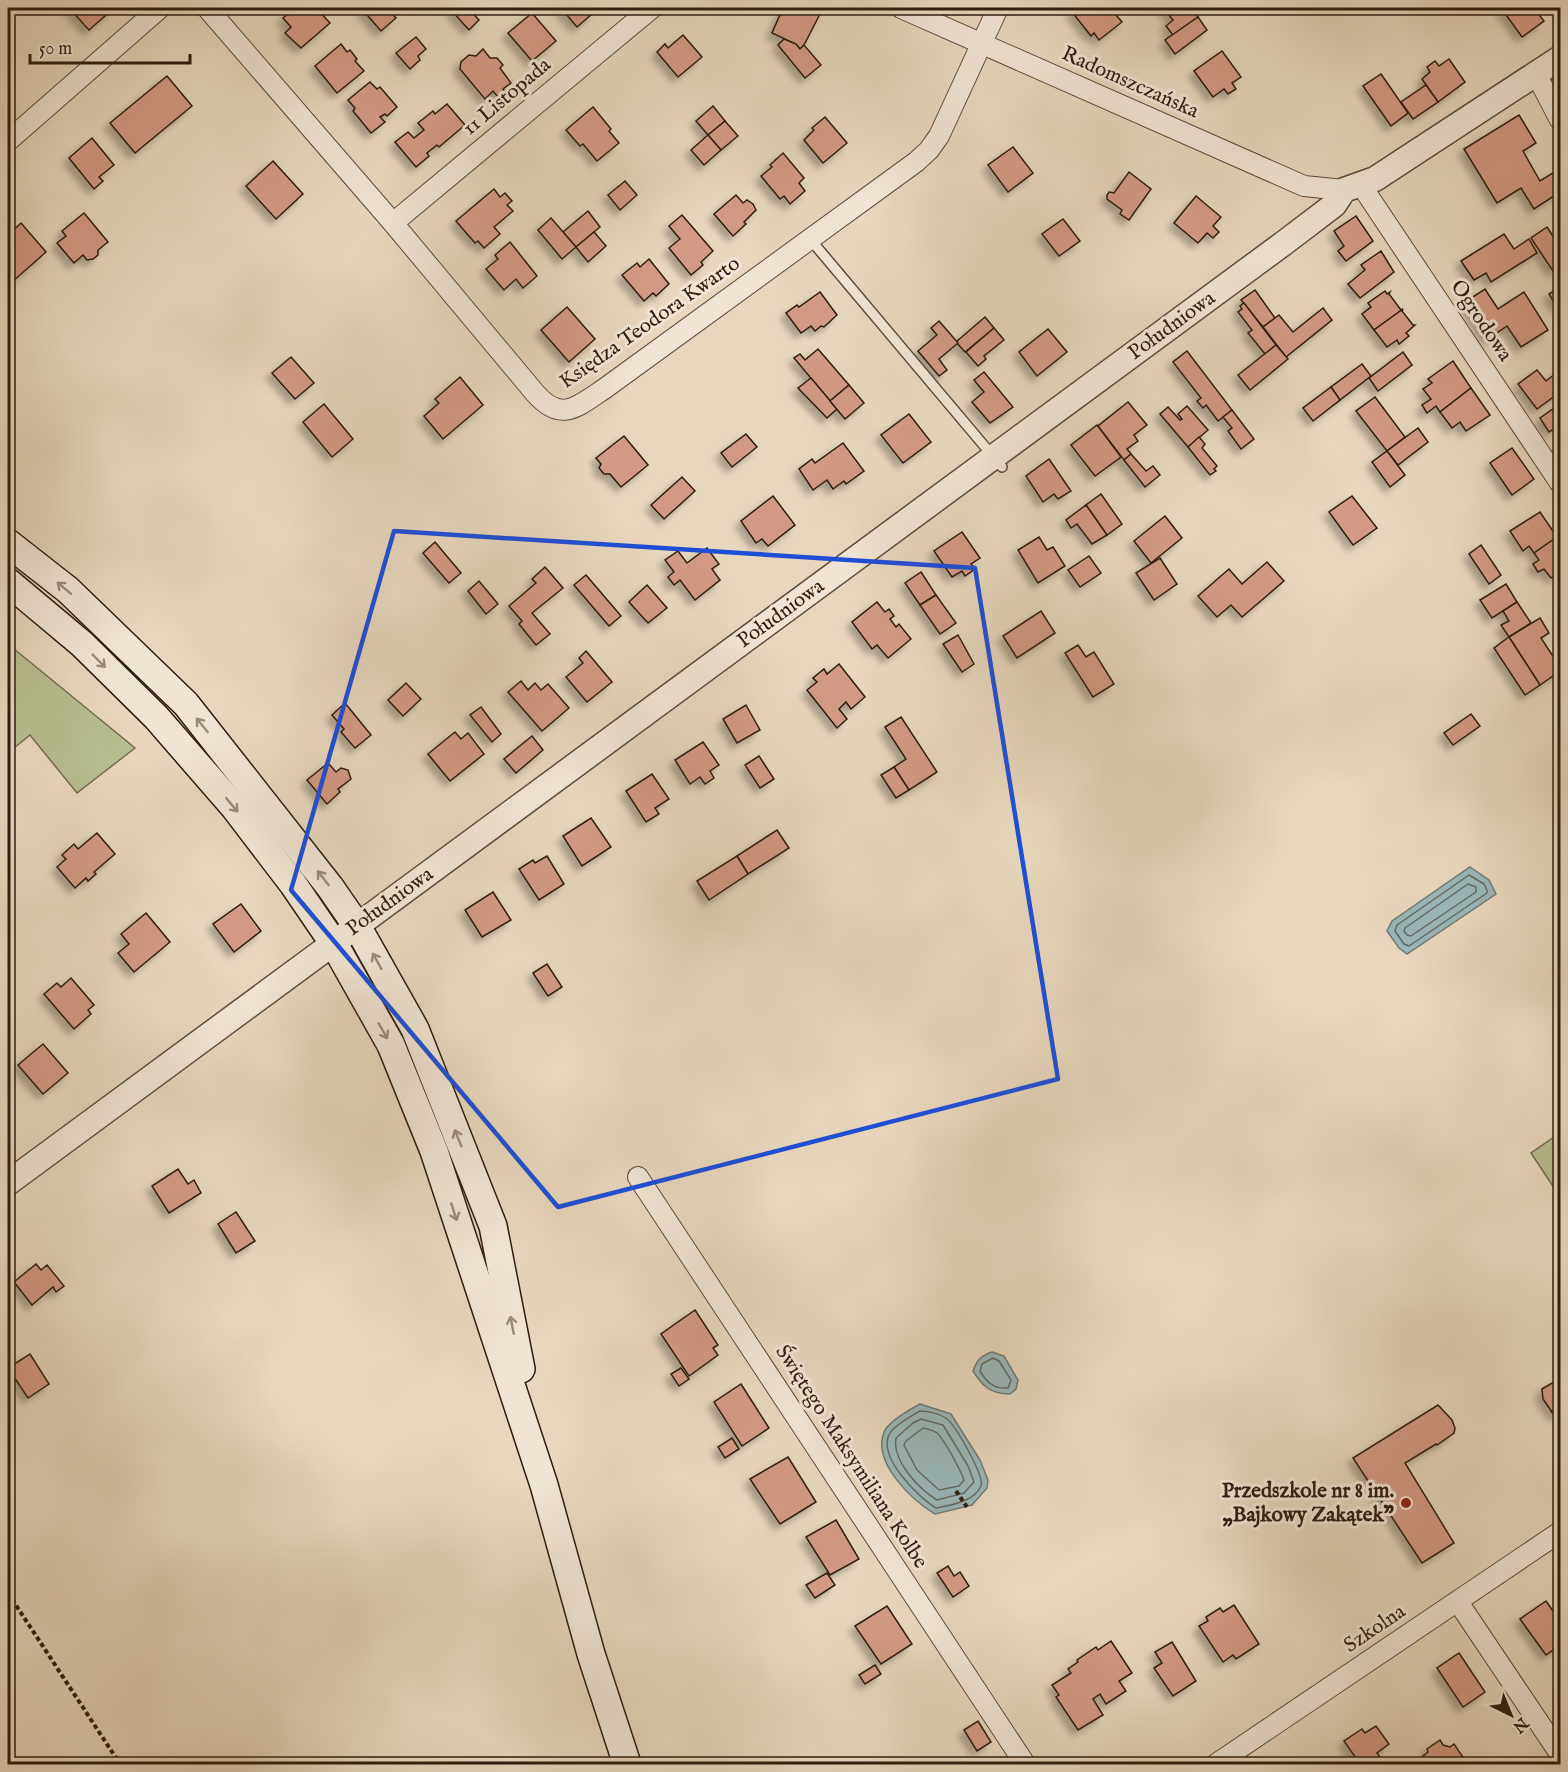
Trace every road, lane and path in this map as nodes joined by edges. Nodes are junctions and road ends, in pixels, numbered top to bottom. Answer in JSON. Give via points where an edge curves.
{"nodes":[{"id":1,"x":160,"y":8,"type":"edge"},
{"id":2,"x":207,"y":8,"type":"edge"},
{"id":3,"x":652,"y":8,"type":"edge"},
{"id":4,"x":901,"y":8,"type":"edge"},
{"id":5,"x":998,"y":8,"type":"edge"},
{"id":6,"x":981,"y":44,"type":"junction"},
{"id":7,"x":1560,"y":58,"type":"edge"},
{"id":8,"x":1536,"y":74,"type":"junction"},
{"id":9,"x":1560,"y":120,"type":"edge"},
{"id":10,"x":8,"y":141,"type":"edge"},
{"id":11,"x":1352,"y":188,"type":"junction"},
{"id":12,"x":393,"y":223,"type":"junction"},
{"id":13,"x":810,"y":239,"type":"junction"},
{"id":14,"x":998,"y":462,"type":"junction"},
{"id":15,"x":1560,"y":483,"type":"edge"},
{"id":16,"x":8,"y":543,"type":"edge"},
{"id":17,"x":8,"y":582,"type":"edge"},
{"id":18,"x":357,"y":926,"type":"junction"},
{"id":19,"x":334,"y":944,"type":"junction"},
{"id":20,"x":638,"y":1177,"type":"dead end"},
{"id":21,"x":8,"y":1183,"type":"edge"},
{"id":22,"x":544,"y":1485,"type":"junction"},
{"id":23,"x":956,"y":1491,"type":"dead end"},
{"id":24,"x":967,"y":1507,"type":"dead end"},
{"id":25,"x":1560,"y":1532,"type":"edge"},
{"id":26,"x":8,"y":1593,"type":"edge"},
{"id":27,"x":1458,"y":1602,"type":"junction"},
{"id":28,"x":1560,"y":1754,"type":"edge"},
{"id":29,"x":120,"y":1764,"type":"edge"},
{"id":30,"x":627,"y":1764,"type":"edge"},
{"id":31,"x":1024,"y":1764,"type":"edge"},
{"id":32,"x":1216,"y":1764,"type":"edge"}],
"edges":[{"from":1,"to":10,"type":"street"},
{"from":2,"to":12,"type":"street","name":"Księdza Teodora Kwarto"},
{"from":3,"to":12,"type":"street","name":"11 Listopada"},
{"from":4,"to":6,"type":"street","name":"Radomszczańska"},
{"from":5,"to":6,"type":"street","name":"Księdza Teodora Kwarto"},
{"from":6,"to":11,"type":"street","name":"Radomszczańska","via":[[1304,186]]},
{"from":6,"to":13,"type":"street","name":"Księdza Teodora Kwarto","via":[[929,150]]},
{"from":7,"to":8,"type":"street","name":"Południowa"},
{"from":8,"to":9,"type":"street"},
{"from":8,"to":11,"type":"street","name":"Południowa","via":[[1375,179]]},
{"from":11,"to":14,"type":"street","name":"Południowa"},
{"from":11,"to":15,"type":"street","name":"Ogrodowa"},
{"from":12,"to":13,"type":"street","name":"Księdza Teodora Kwarto","via":[[541,400],[562,411],[578,407],[604,389]]},
{"from":13,"to":14,"type":"lane"},
{"from":14,"to":18,"type":"street","name":"Południowa"},
{"from":18,"to":16,"type":"main road","one_way":true,"via":[[186,704],[68,590]]},
{"from":17,"to":19,"type":"main road","one_way":true,"via":[[82,644],[156,717],[235,808]]},
{"from":18,"to":19,"type":"street","name":"Południowa"},
{"from":22,"to":18,"type":"main road","one_way":true,"via":[[493,1226],[415,1029]]},
{"from":19,"to":21,"type":"street","name":"Południowa"},
{"from":19,"to":22,"type":"main road","one_way":true,"via":[[391,1045],[434,1151]]},
{"from":20,"to":31,"type":"street","name":"Świętego Maksymiliana Kolbe"},
{"from":22,"to":30,"type":"main road","via":[[591,1654]]},
{"from":23,"to":24,"type":"path"},
{"from":25,"to":27,"type":"street","name":"Szkolna"},
{"from":26,"to":29,"type":"path"},
{"from":27,"to":28,"type":"street"},
{"from":27,"to":32,"type":"street","name":"Szkolna"}]}
